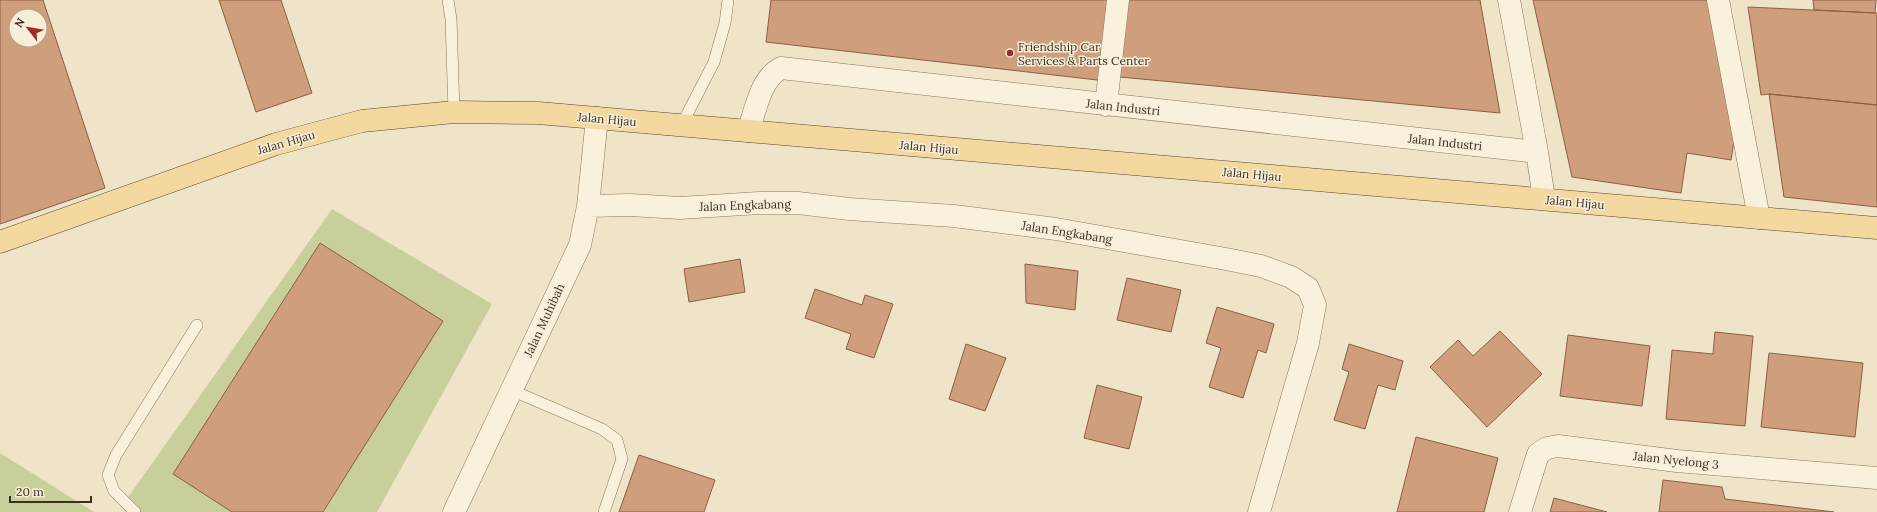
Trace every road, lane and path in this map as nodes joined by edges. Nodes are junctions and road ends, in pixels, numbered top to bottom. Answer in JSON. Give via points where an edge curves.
{"nodes":[{"id":1,"x":448,"y":0,"type":"edge"},
{"id":2,"x":728,"y":0,"type":"edge"},
{"id":3,"x":1118,"y":0,"type":"edge"},
{"id":4,"x":1509,"y":0,"type":"edge"},
{"id":5,"x":1718,"y":0,"type":"edge"},
{"id":6,"x":1106,"y":105,"type":"junction"},
{"id":7,"x":454,"y":112,"type":"junction"},
{"id":8,"x":597,"y":118,"type":"junction"},
{"id":9,"x":681,"y":126,"type":"junction"},
{"id":10,"x":748,"y":131,"type":"junction"},
{"id":11,"x":1537,"y":152,"type":"junction"},
{"id":12,"x":1544,"y":199,"type":"junction"},
{"id":13,"x":588,"y":206,"type":"junction"},
{"id":14,"x":1759,"y":218,"type":"junction"},
{"id":15,"x":1877,"y":228,"type":"edge"},
{"id":16,"x":0,"y":242,"type":"edge"},
{"id":17,"x":197,"y":325,"type":"dead end"},
{"id":18,"x":512,"y":390,"type":"junction"},
{"id":19,"x":1877,"y":478,"type":"edge"},
{"id":20,"x":135,"y":512,"type":"edge"},
{"id":21,"x":454,"y":512,"type":"edge"},
{"id":22,"x":604,"y":512,"type":"edge"},
{"id":23,"x":1259,"y":512,"type":"edge"},
{"id":24,"x":1520,"y":512,"type":"edge"}],
"edges":[{"from":1,"to":7,"type":"lane"},
{"from":2,"to":9,"type":"lane","via":[[725,23],[714,62]]},
{"from":3,"to":6,"type":"street"},
{"from":4,"to":11,"type":"street"},
{"from":5,"to":14,"type":"street"},
{"from":6,"to":10,"type":"street","name":"Jalan Industri","via":[[781,68],[766,82]]},
{"from":6,"to":11,"type":"street","name":"Jalan Industri"},
{"from":7,"to":8,"type":"main road","name":"Jalan Hijau","via":[[538,113]]},
{"from":7,"to":16,"type":"main road","name":"Jalan Hijau","via":[[362,121],[276,144]]},
{"from":8,"to":9,"type":"main road","name":"Jalan Hijau"},
{"from":8,"to":13,"type":"street","name":"Jalan Muhibah"},
{"from":9,"to":10,"type":"main road","name":"Jalan Hijau"},
{"from":10,"to":12,"type":"main road","name":"Jalan Hijau"},
{"from":11,"to":12,"type":"street"},
{"from":12,"to":14,"type":"main road","name":"Jalan Hijau"},
{"from":13,"to":18,"type":"street","name":"Jalan Muhibah","via":[[580,245]]},
{"from":13,"to":23,"type":"street","name":"Jalan Engkabang","via":[[680,208],[798,203],[954,216],[1056,229],[1218,258],[1261,266],[1291,277],[1308,288],[1315,305],[1308,343]]},
{"from":14,"to":15,"type":"main road","name":"Jalan Hijau"},
{"from":17,"to":20,"type":"lane","via":[[116,455],[108,476],[114,490]]},
{"from":18,"to":21,"type":"street","name":"Jalan Muhibah"},
{"from":18,"to":22,"type":"lane","via":[[602,429],[617,440],[622,460]]},
{"from":19,"to":24,"type":"street","name":"Jalan Nyelong 3","via":[[1677,461],[1558,446],[1547,448],[1538,454]]}]}
